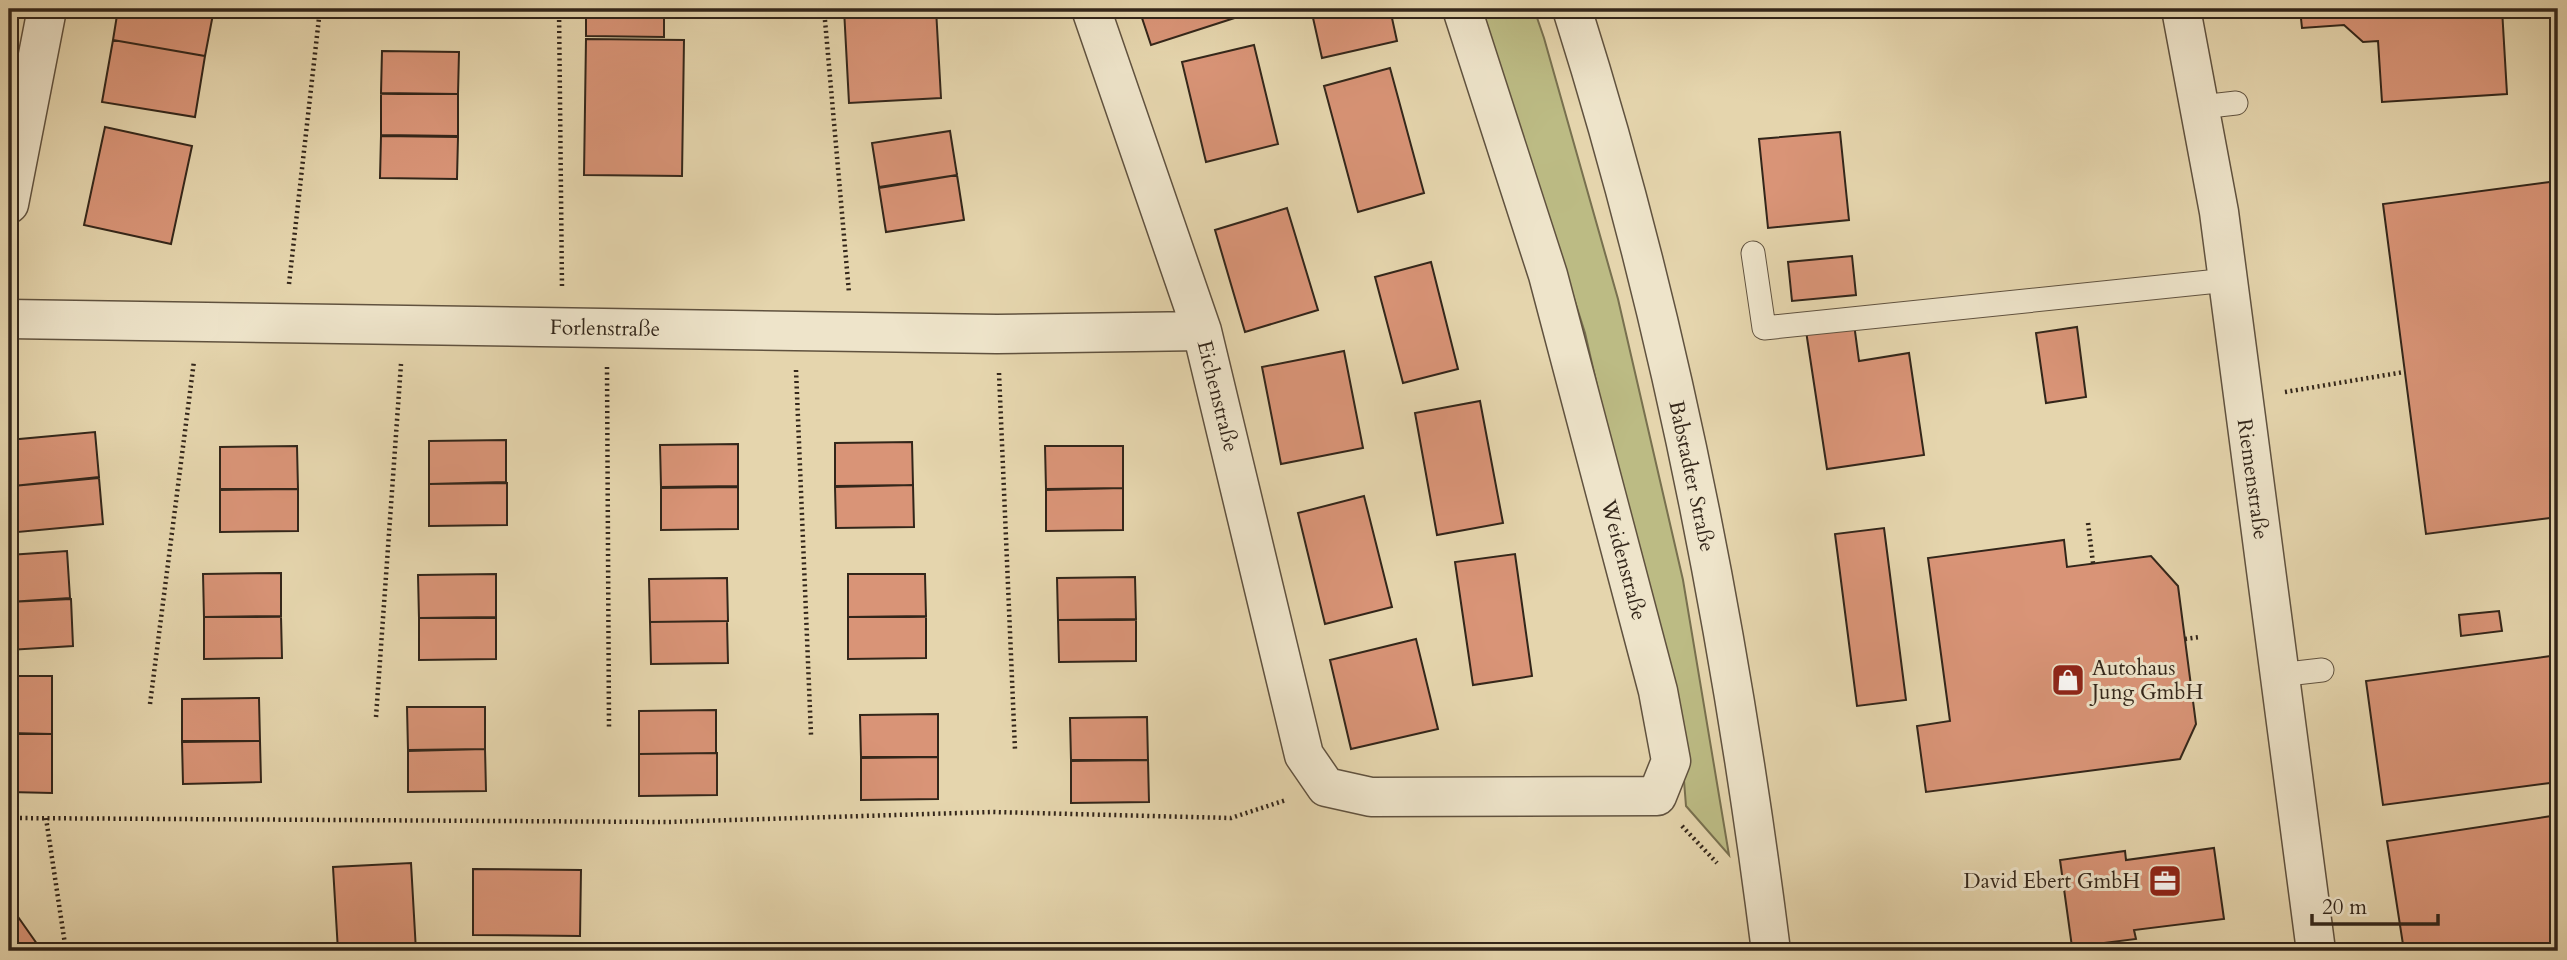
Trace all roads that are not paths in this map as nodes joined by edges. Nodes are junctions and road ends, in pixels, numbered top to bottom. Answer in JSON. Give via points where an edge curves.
{"nodes":[{"id":1,"x":47,"y":9,"type":"edge"},
{"id":2,"x":1091,"y":9,"type":"edge"},
{"id":3,"x":1462,"y":9,"type":"edge"},
{"id":4,"x":1572,"y":9,"type":"edge"},
{"id":5,"x":2181,"y":9,"type":"edge"},
{"id":6,"x":9,"y":204,"type":"edge"},
{"id":7,"x":1753,"y":253,"type":"dead end"},
{"id":8,"x":2228,"y":280,"type":"junction"},
{"id":9,"x":9,"y":319,"type":"edge"},
{"id":10,"x":1202,"y":331,"type":"junction"},
{"id":11,"x":2322,"y":670,"type":"dead end"},
{"id":12,"x":2278,"y":675,"type":"junction"},
{"id":13,"x":1326,"y":787,"type":"joint"},
{"id":14,"x":1771,"y":951,"type":"edge"},
{"id":15,"x":2316,"y":951,"type":"edge"}],
"edges":[{"from":1,"to":6,"type":"street"},
{"from":2,"to":10,"type":"street","name":"Eichenstraße"},
{"from":3,"to":13,"type":"street","name":"Weidenstraße","via":[[1548,275],[1658,691],[1671,761],[1657,796],[1371,797]]},
{"from":4,"to":14,"type":"street","name":"Babstadter Straße","via":[[1606,117],[1661,332],[1706,537],[1742,742]]},
{"from":5,"to":8,"type":"street","name":"Riemenstraße","via":[[2219,105]]},
{"from":7,"to":8,"type":"lane","via":[[1764,328]]},
{"from":8,"to":12,"type":"street","name":"Riemenstraße"},
{"from":9,"to":10,"type":"street","name":"Forlenstraße","via":[[997,334]]},
{"from":10,"to":13,"type":"street","name":"Eichenstraße","via":[[1304,755]]},
{"from":11,"to":12,"type":"lane"},
{"from":12,"to":15,"type":"street","name":"Riemenstraße"}]}
